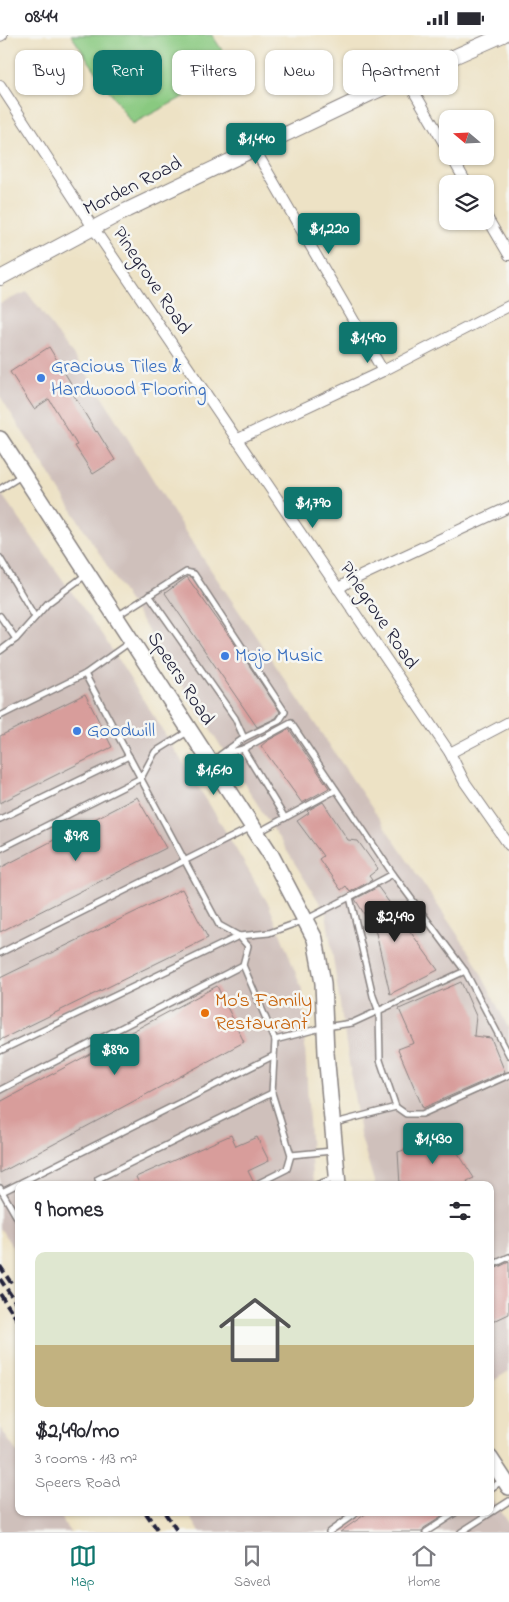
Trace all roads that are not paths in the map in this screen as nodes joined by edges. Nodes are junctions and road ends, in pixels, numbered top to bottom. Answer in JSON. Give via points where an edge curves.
{"nodes":[{"id":1,"x":503,"y":35,"type":"edge"},
{"id":2,"x":458,"y":55,"type":"edge"},
{"id":3,"x":0,"y":85,"type":"edge"},
{"id":4,"x":366,"y":95,"type":"edge"},
{"id":5,"x":416,"y":95,"type":"edge"},
{"id":6,"x":439,"y":135,"type":"edge"},
{"id":7,"x":254,"y":150,"type":"junction"},
{"id":8,"x":94,"y":229,"type":"junction"},
{"id":9,"x":494,"y":229,"type":"edge"},
{"id":10,"x":509,"y":255,"type":"edge"},
{"id":11,"x":0,"y":278,"type":"edge"},
{"id":12,"x":509,"y":306,"type":"edge"},
{"id":13,"x":383,"y":371,"type":"junction"},
{"id":14,"x":236,"y":440,"type":"junction"},
{"id":15,"x":0,"y":441,"type":"edge"},
{"id":16,"x":23,"y":475,"type":"junction"},
{"id":17,"x":0,"y":489,"type":"edge"},
{"id":18,"x":509,"y":507,"type":"edge"},
{"id":19,"x":0,"y":558,"type":"edge"},
{"id":20,"x":87,"y":574,"type":"junction"},
{"id":21,"x":338,"y":589,"type":"junction"},
{"id":22,"x":149,"y":595,"type":"junction"},
{"id":23,"x":0,"y":616,"type":"edge"},
{"id":24,"x":35,"y":617,"type":"junction"},
{"id":25,"x":115,"y":617,"type":"junction"},
{"id":26,"x":16,"y":639,"type":"junction"},
{"id":27,"x":131,"y":641,"type":"junction"},
{"id":28,"x":0,"y":651,"type":"edge"},
{"id":29,"x":85,"y":674,"type":"junction"},
{"id":30,"x":0,"y":716,"type":"edge"},
{"id":31,"x":509,"y":722,"type":"edge"},
{"id":32,"x":190,"y":731,"type":"junction"},
{"id":33,"x":244,"y":738,"type":"junction"},
{"id":34,"x":243,"y":749,"type":"junction"},
{"id":35,"x":450,"y":753,"type":"junction"},
{"id":36,"x":129,"y":756,"type":"junction"},
{"id":37,"x":215,"y":758,"type":"junction"},
{"id":38,"x":141,"y":778,"type":"junction"},
{"id":39,"x":336,"y":790,"type":"junction"},
{"id":40,"x":285,"y":818,"type":"junction"},
{"id":41,"x":0,"y":819,"type":"edge"},
{"id":42,"x":255,"y":830,"type":"junction"},
{"id":43,"x":509,"y":845,"type":"edge"},
{"id":44,"x":0,"y":849,"type":"edge"},
{"id":45,"x":186,"y":861,"type":"junction"},
{"id":46,"x":392,"y":874,"type":"junction"},
{"id":47,"x":350,"y":897,"type":"junction"},
{"id":48,"x":305,"y":920,"type":"junction"},
{"id":49,"x":239,"y":936,"type":"junction"},
{"id":50,"x":0,"y":953,"type":"edge"},
{"id":51,"x":243,"y":965,"type":"junction"},
{"id":52,"x":465,"y":971,"type":"junction"},
{"id":53,"x":379,"y":1012,"type":"junction"},
{"id":54,"x":325,"y":1027,"type":"junction"},
{"id":55,"x":274,"y":1039,"type":"junction"},
{"id":56,"x":0,"y":1051,"type":"edge"},
{"id":57,"x":509,"y":1055,"type":"edge"},
{"id":58,"x":273,"y":1056,"type":"junction"},
{"id":59,"x":509,"y":1075,"type":"edge"},
{"id":60,"x":0,"y":1089,"type":"edge"},
{"id":61,"x":272,"y":1093,"type":"junction"},
{"id":62,"x":396,"y":1107,"type":"junction"},
{"id":63,"x":332,"y":1124,"type":"junction"},
{"id":64,"x":335,"y":1151,"type":"junction"},
{"id":65,"x":292,"y":1155,"type":"junction"},
{"id":66,"x":19,"y":1181,"type":"edge"},
{"id":67,"x":99,"y":1181,"type":"edge"},
{"id":68,"x":263,"y":1181,"type":"edge"},
{"id":69,"x":338,"y":1181,"type":"edge"},
{"id":70,"x":15,"y":1183,"type":"edge"},
{"id":71,"x":1,"y":1190,"type":"edge"},
{"id":72,"x":15,"y":1214,"type":"edge"},
{"id":73,"x":509,"y":1257,"type":"edge"},
{"id":74,"x":494,"y":1264,"type":"edge"},
{"id":75,"x":494,"y":1464,"type":"edge"},
{"id":76,"x":507,"y":1484,"type":"edge"},
{"id":77,"x":494,"y":1488,"type":"edge"},
{"id":78,"x":509,"y":1501,"type":"edge"},
{"id":79,"x":494,"y":1511,"type":"edge"},
{"id":80,"x":352,"y":1516,"type":"edge"},
{"id":81,"x":450,"y":1516,"type":"edge"},
{"id":82,"x":486,"y":1516,"type":"edge"},
{"id":83,"x":329,"y":1532,"type":"edge"},
{"id":84,"x":426,"y":1532,"type":"edge"},
{"id":85,"x":461,"y":1532,"type":"edge"}],
"edges":[{"from":1,"to":2,"type":"street","name":"Morden Road"},
{"from":3,"to":8,"type":"street","name":"Pinegrove Road"},
{"from":4,"to":7,"type":"street","name":"Morden Road"},
{"from":5,"to":6,"type":"street"},
{"from":7,"to":8,"type":"street","name":"Morden Road"},
{"from":7,"to":13,"type":"street"},
{"from":8,"to":11,"type":"street","name":"Morden Road"},
{"from":8,"to":14,"type":"street","name":"Pinegrove Road"},
{"from":9,"to":10,"type":"street"},
{"from":12,"to":13,"type":"street"},
{"from":13,"to":14,"type":"street"},
{"from":14,"to":21,"type":"street","name":"Pinegrove Road"},
{"from":15,"to":16,"type":"main road","name":"Speers Road"},
{"from":16,"to":17,"type":"lane"},
{"from":16,"to":20,"type":"main road","name":"Speers Road"},
{"from":18,"to":21,"type":"street"},
{"from":19,"to":24,"type":"lane"},
{"from":20,"to":24,"type":"lane","via":[[48,603]]},
{"from":20,"to":25,"type":"main road","name":"Speers Road"},
{"from":21,"to":35,"type":"street","name":"Pinegrove Road"},
{"from":22,"to":25,"type":"lane"},
{"from":22,"to":33,"type":"lane","via":[[235,718]]},
{"from":22,"to":33,"type":"lane","via":[[186,572],[194,574],[285,712],[279,721]]},
{"from":23,"to":26,"type":"lane"},
{"from":24,"to":26,"type":"lane"},
{"from":25,"to":27,"type":"main road","name":"Speers Road"},
{"from":26,"to":28,"type":"lane"},
{"from":27,"to":29,"type":"lane"},
{"from":27,"to":32,"type":"main road","name":"Speers Road"},
{"from":29,"to":30,"type":"lane"},
{"from":29,"to":36,"type":"lane"},
{"from":31,"to":35,"type":"street"},
{"from":32,"to":37,"type":"main road","name":"Speers Road"},
{"from":32,"to":38,"type":"lane","via":[[155,752]]},
{"from":33,"to":37,"type":"lane"},
{"from":34,"to":37,"type":"lane"},
{"from":34,"to":39,"type":"lane","via":[[291,723]]},
{"from":34,"to":40,"type":"lane"},
{"from":35,"to":43,"type":"street","name":"Pinegrove Road","via":[[464,781]]},
{"from":36,"to":38,"type":"lane"},
{"from":36,"to":41,"type":"lane"},
{"from":37,"to":42,"type":"main road","name":"Speers Road"},
{"from":38,"to":44,"type":"lane"},
{"from":38,"to":45,"type":"lane"},
{"from":39,"to":40,"type":"lane"},
{"from":39,"to":46,"type":"lane"},
{"from":40,"to":42,"type":"lane"},
{"from":42,"to":45,"type":"lane"},
{"from":42,"to":48,"type":"main road","name":"Speers Road"},
{"from":45,"to":49,"type":"lane","via":[[219,925]]},
{"from":45,"to":50,"type":"lane"},
{"from":46,"to":47,"type":"lane"},
{"from":46,"to":52,"type":"lane"},
{"from":47,"to":48,"type":"lane"},
{"from":47,"to":53,"type":"lane"},
{"from":48,"to":49,"type":"lane","via":[[269,933]]},
{"from":48,"to":54,"type":"main road","name":"Speers Road","via":[[315,939]]},
{"from":49,"to":51,"type":"lane","via":[[248,945]]},
{"from":49,"to":56,"type":"lane"},
{"from":51,"to":55,"type":"lane"},
{"from":51,"to":60,"type":"lane"},
{"from":52,"to":53,"type":"lane"},
{"from":52,"to":57,"type":"lane"},
{"from":53,"to":54,"type":"lane","via":[[352,1023]]},
{"from":53,"to":62,"type":"lane","via":[[380,1060]]},
{"from":54,"to":55,"type":"lane"},
{"from":54,"to":63,"type":"main road","name":"Speers Road"},
{"from":55,"to":58,"type":"lane"},
{"from":58,"to":61,"type":"lane"},
{"from":58,"to":66,"type":"lane"},
{"from":59,"to":62,"type":"lane","via":[[422,1114],[406,1114]]},
{"from":61,"to":65,"type":"lane"},
{"from":61,"to":67,"type":"lane"},
{"from":62,"to":63,"type":"lane"},
{"from":63,"to":64,"type":"main road","name":"Speers Road"},
{"from":64,"to":65,"type":"lane"},
{"from":64,"to":69,"type":"main road","name":"Speers Road"},
{"from":65,"to":68,"type":"lane","via":[[287,1169]]},
{"from":70,"to":71,"type":"lane"},
{"from":71,"to":72,"type":"lane"},
{"from":73,"to":74,"type":"lane"},
{"from":75,"to":76,"type":"main road"},
{"from":76,"to":77,"type":"lane"},
{"from":78,"to":79,"type":"lane"},
{"from":80,"to":83,"type":"lane"},
{"from":81,"to":84,"type":"lane"},
{"from":82,"to":85,"type":"lane"}]}
